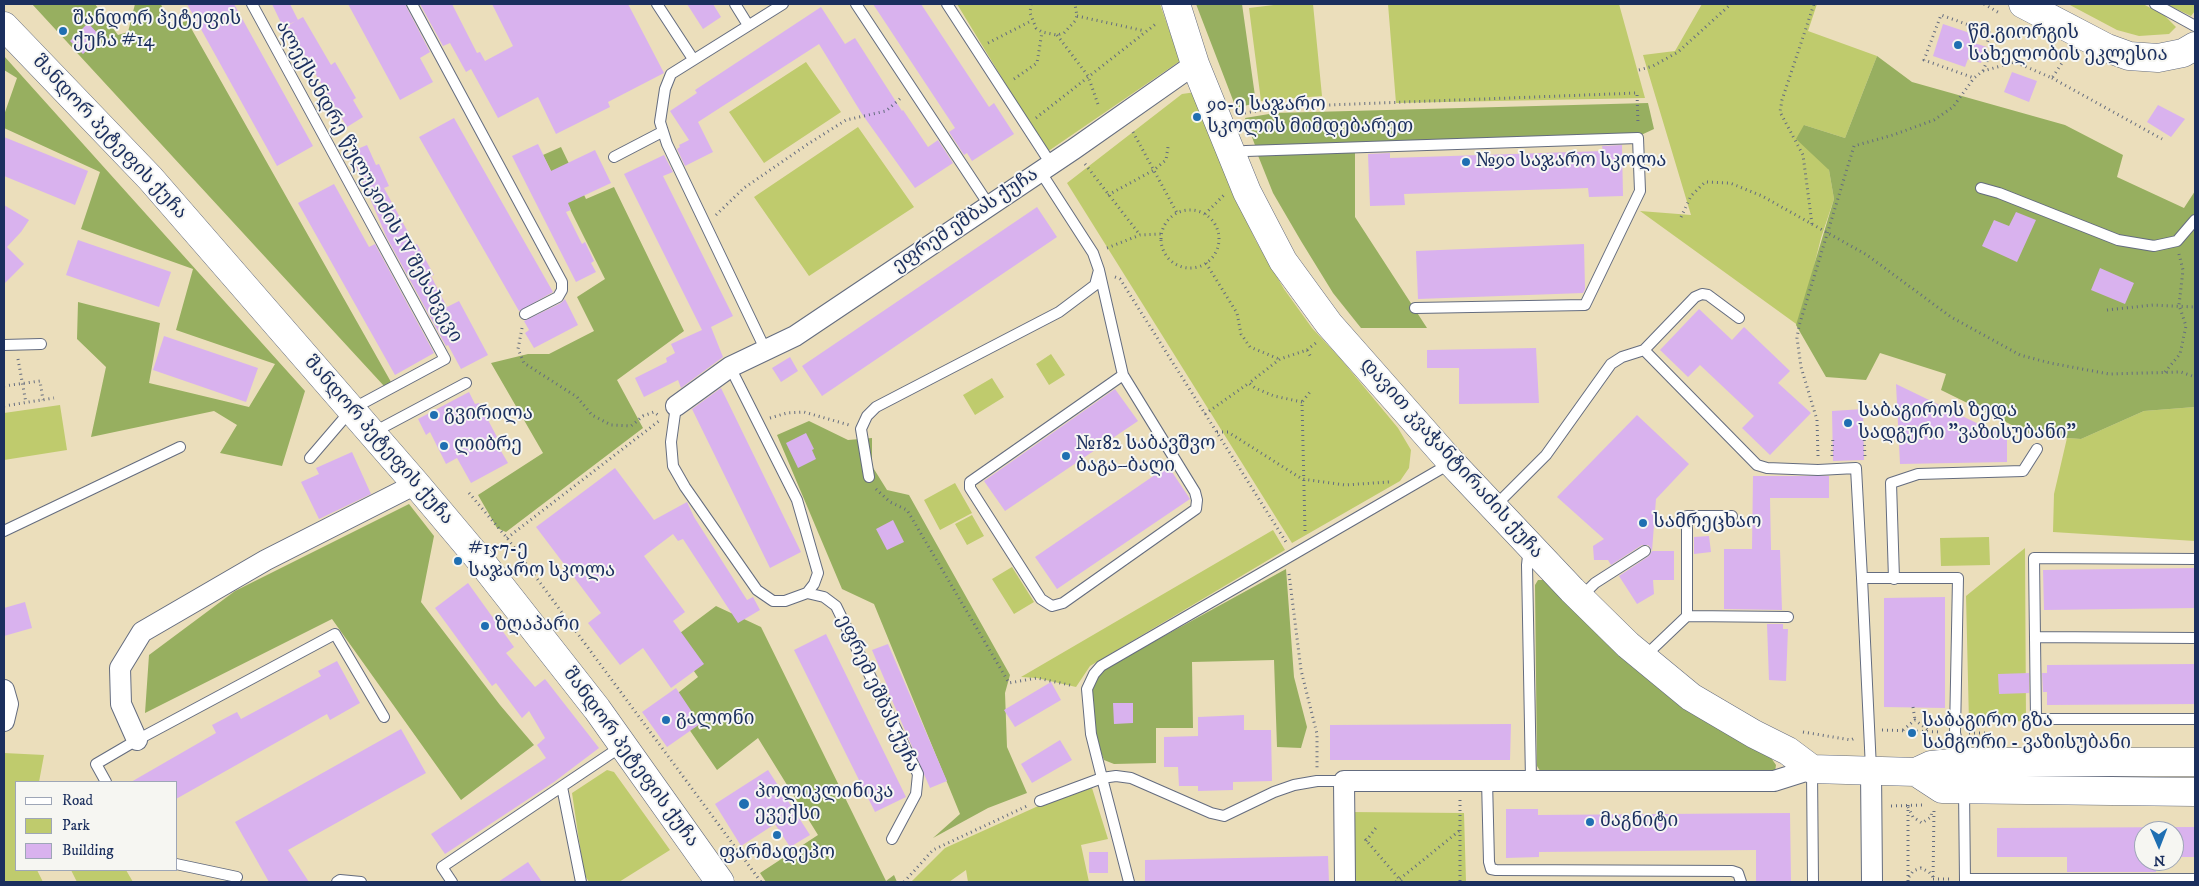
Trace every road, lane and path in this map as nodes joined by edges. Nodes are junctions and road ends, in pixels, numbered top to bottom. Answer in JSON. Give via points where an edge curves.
{"nodes":[{"id":1,"x":252,"y":4,"type":"edge"},
{"id":2,"x":412,"y":4,"type":"edge"},
{"id":3,"x":657,"y":4,"type":"edge"},
{"id":4,"x":735,"y":4,"type":"edge"},
{"id":5,"x":783,"y":4,"type":"edge"},
{"id":6,"x":856,"y":4,"type":"edge"},
{"id":7,"x":947,"y":4,"type":"edge"},
{"id":8,"x":1030,"y":4,"type":"edge"},
{"id":9,"x":1075,"y":4,"type":"edge"},
{"id":10,"x":1731,"y":4,"type":"edge"},
{"id":11,"x":1814,"y":4,"type":"edge"},
{"id":12,"x":1984,"y":4,"type":"edge"},
{"id":13,"x":2155,"y":4,"type":"edge"},
{"id":14,"x":1176,"y":6,"type":"edge"},
{"id":15,"x":2015,"y":10,"type":"edge"},
{"id":16,"x":1077,"y":16,"type":"junction"},
{"id":17,"x":1031,"y":21,"type":"junction"},
{"id":18,"x":748,"y":25,"type":"junction"},
{"id":19,"x":4,"y":26,"type":"edge"},
{"id":20,"x":2195,"y":26,"type":"edge"},
{"id":21,"x":1146,"y":31,"type":"junction"},
{"id":22,"x":1042,"y":32,"type":"junction"},
{"id":23,"x":1057,"y":35,"type":"junction"},
{"id":24,"x":2195,"y":46,"type":"edge"},
{"id":25,"x":976,"y":49,"type":"junction"},
{"id":26,"x":2070,"y":50,"type":"dead end"},
{"id":27,"x":693,"y":59,"type":"junction"},
{"id":28,"x":1196,"y":64,"type":"junction"},
{"id":29,"x":1639,"y":70,"type":"dead end"},
{"id":30,"x":1983,"y":71,"type":"junction"},
{"id":31,"x":1088,"y":76,"type":"junction"},
{"id":32,"x":1974,"y":78,"type":"junction"},
{"id":33,"x":2052,"y":78,"type":"junction"},
{"id":34,"x":912,"y":88,"type":"junction"},
{"id":35,"x":1001,"y":88,"type":"junction"},
{"id":36,"x":1124,"y":114,"type":"junction"},
{"id":37,"x":1217,"y":118,"type":"junction"},
{"id":38,"x":1026,"y":126,"type":"junction"},
{"id":39,"x":1107,"y":126,"type":"junction"},
{"id":40,"x":662,"y":132,"type":"junction"},
{"id":41,"x":1638,"y":138,"type":"junction"},
{"id":42,"x":2162,"y":138,"type":"dead end"},
{"id":43,"x":1168,"y":147,"type":"dead end"},
{"id":44,"x":1074,"y":149,"type":"junction"},
{"id":45,"x":1231,"y":153,"type":"junction"},
{"id":46,"x":614,"y":157,"type":"dead end"},
{"id":47,"x":1045,"y":168,"type":"junction"},
{"id":48,"x":1154,"y":170,"type":"junction"},
{"id":49,"x":1981,"y":188,"type":"dead end"},
{"id":50,"x":1108,"y":195,"type":"junction"},
{"id":51,"x":989,"y":206,"type":"junction"},
{"id":52,"x":1177,"y":212,"type":"junction"},
{"id":53,"x":1681,"y":217,"type":"dead end"},
{"id":54,"x":2195,"y":220,"type":"edge"},
{"id":55,"x":1812,"y":224,"type":"junction"},
{"id":56,"x":706,"y":225,"type":"junction"},
{"id":57,"x":1827,"y":233,"type":"junction"},
{"id":58,"x":1161,"y":234,"type":"junction"},
{"id":59,"x":1140,"y":235,"type":"junction"},
{"id":60,"x":2177,"y":240,"type":"junction"},
{"id":61,"x":1093,"y":254,"type":"junction"},
{"id":62,"x":1206,"y":263,"type":"junction"},
{"id":63,"x":1099,"y":270,"type":"junction"},
{"id":64,"x":2179,"y":305,"type":"junction"},
{"id":65,"x":2195,"y":307,"type":"edge"},
{"id":66,"x":1415,"y":308,"type":"dead end"},
{"id":67,"x":2107,"y":310,"type":"dead end"},
{"id":68,"x":525,"y":314,"type":"joint"},
{"id":69,"x":1739,"y":318,"type":"dead end"},
{"id":70,"x":16,"y":344,"type":"junction"},
{"id":71,"x":40,"y":344,"type":"dead end"},
{"id":72,"x":4,"y":345,"type":"edge"},
{"id":73,"x":1644,"y":350,"type":"junction"},
{"id":74,"x":766,"y":351,"type":"junction"},
{"id":75,"x":1280,"y":359,"type":"junction"},
{"id":76,"x":1312,"y":359,"type":"dead end"},
{"id":77,"x":730,"y":367,"type":"junction"},
{"id":78,"x":2165,"y":373,"type":"junction"},
{"id":79,"x":1123,"y":375,"type":"junction"},
{"id":80,"x":2195,"y":377,"type":"edge"},
{"id":81,"x":466,"y":383,"type":"dead end"},
{"id":82,"x":1249,"y":383,"type":"junction"},
{"id":83,"x":22,"y":384,"type":"junction"},
{"id":84,"x":4,"y":386,"type":"edge"},
{"id":85,"x":1310,"y":392,"type":"dead end"},
{"id":86,"x":54,"y":398,"type":"dead end"},
{"id":87,"x":42,"y":400,"type":"junction"},
{"id":88,"x":1302,"y":402,"type":"junction"},
{"id":89,"x":26,"y":403,"type":"junction"},
{"id":90,"x":4,"y":406,"type":"edge"},
{"id":91,"x":676,"y":406,"type":"joint"},
{"id":92,"x":352,"y":409,"type":"junction"},
{"id":93,"x":1205,"y":414,"type":"junction"},
{"id":94,"x":760,"y":425,"type":"junction"},
{"id":95,"x":861,"y":429,"type":"junction"},
{"id":96,"x":373,"y":432,"type":"junction"},
{"id":97,"x":1216,"y":432,"type":"junction"},
{"id":98,"x":1864,"y":435,"type":"dead end"},
{"id":99,"x":180,"y":446,"type":"dead end"},
{"id":100,"x":2037,"y":448,"type":"dead end"},
{"id":101,"x":310,"y":458,"type":"dead end"},
{"id":102,"x":1865,"y":460,"type":"dead end"},
{"id":103,"x":1451,"y":462,"type":"junction"},
{"id":104,"x":1818,"y":470,"type":"junction"},
{"id":105,"x":869,"y":477,"type":"joint"},
{"id":106,"x":1302,"y":479,"type":"junction"},
{"id":107,"x":416,"y":484,"type":"junction"},
{"id":108,"x":1411,"y":487,"type":"junction"},
{"id":109,"x":469,"y":493,"type":"dead end"},
{"id":110,"x":1493,"y":508,"type":"junction"},
{"id":111,"x":1732,"y":516,"type":"dead end"},
{"id":112,"x":4,"y":531,"type":"edge"},
{"id":113,"x":507,"y":538,"type":"junction"},
{"id":114,"x":1306,"y":548,"type":"junction"},
{"id":115,"x":1534,"y":551,"type":"junction"},
{"id":116,"x":1645,"y":551,"type":"dead end"},
{"id":117,"x":1291,"y":557,"type":"junction"},
{"id":118,"x":2195,"y":559,"type":"edge"},
{"id":119,"x":1862,"y":578,"type":"junction"},
{"id":120,"x":1894,"y":579,"type":"junction"},
{"id":121,"x":807,"y":593,"type":"junction"},
{"id":122,"x":1580,"y":598,"type":"junction"},
{"id":123,"x":1687,"y":616,"type":"junction"},
{"id":124,"x":1788,"y":617,"type":"dead end"},
{"id":125,"x":2035,"y":637,"type":"junction"},
{"id":126,"x":2195,"y":638,"type":"edge"},
{"id":127,"x":1644,"y":658,"type":"junction"},
{"id":128,"x":1087,"y":689,"type":"junction"},
{"id":129,"x":4,"y":690,"type":"edge"},
{"id":130,"x":1913,"y":707,"type":"dead end"},
{"id":131,"x":384,"y":717,"type":"dead end"},
{"id":132,"x":2195,"y":719,"type":"edge"},
{"id":133,"x":1915,"y":720,"type":"junction"},
{"id":134,"x":4,"y":721,"type":"edge"},
{"id":135,"x":1869,"y":730,"type":"junction"},
{"id":136,"x":1801,"y":731,"type":"dead end"},
{"id":137,"x":1902,"y":731,"type":"junction"},
{"id":138,"x":1929,"y":732,"type":"junction"},
{"id":139,"x":1955,"y":733,"type":"junction"},
{"id":140,"x":1992,"y":733,"type":"dead end"},
{"id":141,"x":137,"y":740,"type":"junction"},
{"id":142,"x":623,"y":746,"type":"junction"},
{"id":143,"x":2195,"y":762,"type":"edge"},
{"id":144,"x":1812,"y":769,"type":"junction"},
{"id":145,"x":1871,"y":770,"type":"junction"},
{"id":146,"x":1963,"y":776,"type":"junction"},
{"id":147,"x":1102,"y":778,"type":"junction"},
{"id":148,"x":1344,"y":780,"type":"junction"},
{"id":149,"x":1460,"y":780,"type":"junction"},
{"id":150,"x":1487,"y":780,"type":"junction"},
{"id":151,"x":1531,"y":780,"type":"junction"},
{"id":152,"x":105,"y":781,"type":"edge"},
{"id":153,"x":1317,"y":781,"type":"junction"},
{"id":154,"x":562,"y":787,"type":"junction"},
{"id":155,"x":2195,"y":792,"type":"edge"},
{"id":156,"x":1040,"y":801,"type":"dead end"},
{"id":157,"x":1017,"y":810,"type":"dead end"},
{"id":158,"x":1344,"y":815,"type":"junction"},
{"id":159,"x":1378,"y":825,"type":"dead end"},
{"id":160,"x":1460,"y":831,"type":"junction"},
{"id":161,"x":892,"y":839,"type":"dead end"},
{"id":162,"x":1366,"y":841,"type":"junction"},
{"id":163,"x":178,"y":864,"type":"edge"},
{"id":164,"x":238,"y":877,"type":"dead end"},
{"id":165,"x":2195,"y":879,"type":"edge"},
{"id":166,"x":2050,"y":880,"type":"edge"},
{"id":167,"x":1399,"y":881,"type":"edge"},
{"id":168,"x":1933,"y":881,"type":"edge"},
{"id":169,"x":1965,"y":881,"type":"edge"},
{"id":170,"x":336,"y":882,"type":"edge"},
{"id":171,"x":361,"y":882,"type":"edge"},
{"id":172,"x":452,"y":882,"type":"edge"},
{"id":173,"x":581,"y":882,"type":"edge"},
{"id":174,"x":720,"y":882,"type":"edge"},
{"id":175,"x":761,"y":882,"type":"edge"},
{"id":176,"x":904,"y":882,"type":"edge"},
{"id":177,"x":1129,"y":882,"type":"edge"},
{"id":178,"x":1345,"y":882,"type":"edge"},
{"id":179,"x":1460,"y":882,"type":"edge"},
{"id":180,"x":1741,"y":882,"type":"edge"},
{"id":181,"x":1813,"y":882,"type":"edge"},
{"id":182,"x":1872,"y":882,"type":"edge"}],
"edges":[{"from":1,"to":92,"type":"lane","name":"ალექსანდრე წულუკიძის IV შესახვევი","via":[[445,359]]},
{"from":2,"to":68,"type":"lane","via":[[562,282],[558,297]]},
{"from":3,"to":27,"type":"lane"},
{"from":4,"to":18,"type":"lane"},
{"from":5,"to":18,"type":"lane"},
{"from":6,"to":34,"type":"lane"},
{"from":7,"to":25,"type":"lane"},
{"from":8,"to":17,"type":"path"},
{"from":9,"to":16,"type":"path"},
{"from":10,"to":29,"type":"path","via":[[1678,52]]},
{"from":11,"to":55,"type":"path","via":[[1780,112],[1803,155]]},
{"from":12,"to":15,"type":"path"},
{"from":13,"to":20,"type":"lane"},
{"from":14,"to":21,"type":"path"},
{"from":14,"to":28,"type":"street","name":"დავით კვაჭანტირაძის ქუჩა"},
{"from":15,"to":24,"type":"street","via":[[2129,56],[2158,58],[2183,53]]},
{"from":16,"to":21,"type":"path"},
{"from":16,"to":23,"type":"path","via":[[1070,28]]},
{"from":17,"to":22,"type":"path"},
{"from":17,"to":25,"type":"path"},
{"from":18,"to":27,"type":"lane"},
{"from":19,"to":92,"type":"street","name":"შანდორ პეტეფის ქუჩა","via":[[150,178]]},
{"from":21,"to":31,"type":"path"},
{"from":22,"to":23,"type":"path"},
{"from":22,"to":35,"type":"path","via":[[1037,63]]},
{"from":23,"to":31,"type":"path"},
{"from":25,"to":35,"type":"lane"},
{"from":26,"to":33,"type":"path"},
{"from":27,"to":40,"type":"lane","via":[[671,74],[662,106]]},
{"from":28,"to":36,"type":"street","name":"ეფრემ ეშბას ქუჩა"},
{"from":28,"to":37,"type":"street","name":"დავით კვაჭანტირაძის ქუჩა"},
{"from":30,"to":32,"type":"path"},
{"from":30,"to":32,"type":"path","via":[[1993,46],[1987,43],[1991,33],[1941,15],[1924,60]]},
{"from":30,"to":33,"type":"path","via":[[2015,62]]},
{"from":31,"to":38,"type":"path"},
{"from":31,"to":39,"type":"path"},
{"from":32,"to":57,"type":"path","via":[[1953,107],[1934,120],[1854,146]]},
{"from":33,"to":42,"type":"path"},
{"from":34,"to":51,"type":"lane"},
{"from":34,"to":56,"type":"path","via":[[886,111],[846,120],[808,144],[744,188]]},
{"from":35,"to":38,"type":"lane"},
{"from":36,"to":39,"type":"street","name":"ეფრემ ეშბას ქუჩა"},
{"from":36,"to":48,"type":"path"},
{"from":37,"to":41,"type":"path","via":[[1277,107],[1637,93]]},
{"from":37,"to":45,"type":"street","name":"დავით კვაჭანტირაძის ქუჩა"},
{"from":38,"to":47,"type":"lane"},
{"from":39,"to":44,"type":"street","name":"ეფრემ ეშბას ქუჩა"},
{"from":40,"to":46,"type":"lane"},
{"from":40,"to":56,"type":"lane"},
{"from":41,"to":45,"type":"lane"},
{"from":41,"to":66,"type":"lane","via":[[1640,191],[1585,305]]},
{"from":43,"to":48,"type":"path","via":[[1166,160]]},
{"from":44,"to":47,"type":"street","name":"ეფრემ ეშბას ქუჩა"},
{"from":44,"to":50,"type":"path"},
{"from":45,"to":103,"type":"street","name":"დავით კვაჭანტირაძის ქუჩა","via":[[1247,192],[1283,261],[1329,324]]},
{"from":47,"to":51,"type":"street","name":"ეფრემ ეშბას ქუჩა"},
{"from":47,"to":61,"type":"lane"},
{"from":48,"to":50,"type":"path"},
{"from":48,"to":52,"type":"path"},
{"from":49,"to":60,"type":"lane","via":[[2118,240],[2154,246]]},
{"from":50,"to":59,"type":"path"},
{"from":51,"to":74,"type":"street","name":"ეფრემ ეშბას ქუჩა","via":[[795,336]]},
{"from":52,"to":58,"type":"path","via":[[1169,218]]},
{"from":52,"to":62,"type":"path","via":[[1196,210],[1212,220],[1219,238],[1213,256]]},
{"from":53,"to":55,"type":"path","via":[[1691,196],[1705,182],[1730,183],[1762,196]]},
{"from":54,"to":60,"type":"lane"},
{"from":55,"to":57,"type":"path"},
{"from":56,"to":74,"type":"lane"},
{"from":57,"to":78,"type":"path","via":[[1867,255],[1951,317],[2020,355],[2109,374]]},
{"from":57,"to":104,"type":"path","via":[[1798,338],[1801,367],[1817,420]]},
{"from":58,"to":59,"type":"path"},
{"from":58,"to":62,"type":"path","via":[[1164,253],[1178,265],[1188,268]]},
{"from":59,"to":61,"type":"path"},
{"from":60,"to":64,"type":"path","via":[[2182,270]]},
{"from":61,"to":63,"type":"lane"},
{"from":62,"to":75,"type":"path","via":[[1237,313],[1241,334],[1250,347]]},
{"from":63,"to":79,"type":"lane"},
{"from":63,"to":93,"type":"path","via":[[1120,279]]},
{"from":63,"to":95,"type":"lane","via":[[1095,284],[1059,312],[876,407]]},
{"from":64,"to":65,"type":"path"},
{"from":64,"to":67,"type":"path"},
{"from":64,"to":78,"type":"path","via":[[2186,326],[2184,336],[2180,354]]},
{"from":68,"to":113,"type":"path","via":[[518,349],[524,363],[576,397],[592,415],[611,425],[631,426],[654,412],[662,418]]},
{"from":69,"to":73,"type":"lane","via":[[1708,294],[1702,294],[1694,297]]},
{"from":70,"to":71,"type":"lane"},
{"from":70,"to":72,"type":"lane"},
{"from":70,"to":83,"type":"path"},
{"from":73,"to":104,"type":"lane","via":[[1757,465]]},
{"from":73,"to":110,"type":"lane","via":[[1622,356],[1611,364],[1546,455]]},
{"from":74,"to":77,"type":"street","name":"ეფრემ ეშბას ქუჩა"},
{"from":75,"to":76,"type":"path","via":[[1307,350]]},
{"from":75,"to":82,"type":"path"},
{"from":77,"to":91,"type":"street","name":"ეფრემ ეშბას ქუჩა"},
{"from":77,"to":94,"type":"lane"},
{"from":78,"to":80,"type":"path","via":[[2181,372]]},
{"from":79,"to":79,"type":"lane","via":[[970,482],[970,488],[1042,599],[1052,606],[1063,603],[1196,509],[1195,492]]},
{"from":81,"to":96,"type":"lane"},
{"from":82,"to":88,"type":"path","via":[[1274,396]]},
{"from":82,"to":93,"type":"path"},
{"from":83,"to":84,"type":"path"},
{"from":83,"to":87,"type":"path","via":[[40,381]]},
{"from":83,"to":89,"type":"path"},
{"from":85,"to":88,"type":"path"},
{"from":86,"to":87,"type":"path"},
{"from":87,"to":89,"type":"path"},
{"from":88,"to":106,"type":"path"},
{"from":89,"to":90,"type":"path"},
{"from":91,"to":121,"type":"lane","name":"ეფრემ ეშბას ქუჩა","via":[[673,466],[684,486],[757,590],[773,601],[785,601]]},
{"from":92,"to":96,"type":"street","name":"შანდორ პეტეფის ქუჩა"},
{"from":92,"to":101,"type":"lane","name":"ალექსანდრე წულუკიძის IV შესახვევი"},
{"from":93,"to":97,"type":"path"},
{"from":94,"to":95,"type":"path","via":[[787,412],[804,412]]},
{"from":94,"to":121,"type":"lane","via":[[797,500],[818,573]]},
{"from":95,"to":105,"type":"lane"},
{"from":96,"to":107,"type":"street","name":"შანდორ პეტეფის ქუჩა"},
{"from":97,"to":106,"type":"path","via":[[1228,432]]},
{"from":97,"to":117,"type":"path"},
{"from":98,"to":102,"type":"path"},
{"from":99,"to":112,"type":"lane"},
{"from":100,"to":120,"type":"lane","via":[[2023,470],[1918,474],[1891,483]]},
{"from":103,"to":108,"type":"lane"},
{"from":103,"to":110,"type":"street","name":"დავით კვაჭანტირაძის ქუჩა"},
{"from":104,"to":119,"type":"lane","via":[[1856,468]]},
{"from":105,"to":128,"type":"path","via":[[878,493],[907,510],[1009,683],[1037,678]]},
{"from":106,"to":108,"type":"path","via":[[1345,485],[1389,482]]},
{"from":106,"to":114,"type":"path"},
{"from":107,"to":141,"type":"street","via":[[266,560],[142,632],[120,668],[121,704]]},
{"from":107,"to":142,"type":"street","name":"შანდორ პეტეფის ქუჩა","via":[[492,576]]},
{"from":108,"to":114,"type":"lane"},
{"from":109,"to":113,"type":"path"},
{"from":110,"to":115,"type":"street","name":"დავით კვაჭანტირაძის ქუჩა"},
{"from":111,"to":123,"type":"lane","via":[[1687,516]]},
{"from":113,"to":175,"type":"path"},
{"from":114,"to":117,"type":"lane"},
{"from":115,"to":122,"type":"street","name":"დავით კვაჭანტირაძის ქუჩა"},
{"from":115,"to":151,"type":"lane","via":[[1528,556],[1527,565]]},
{"from":116,"to":122,"type":"lane","via":[[1595,583]]},
{"from":117,"to":128,"type":"lane","via":[[1101,666]]},
{"from":117,"to":153,"type":"path","via":[[1302,670],[1317,734]]},
{"from":118,"to":125,"type":"lane","via":[[2034,558]]},
{"from":119,"to":120,"type":"lane"},
{"from":119,"to":135,"type":"lane"},
{"from":120,"to":139,"type":"lane","via":[[1958,578]]},
{"from":121,"to":161,"type":"lane","name":"ეფრემ ეშბას ქუჩა","via":[[824,597],[836,606],[918,774],[916,794]]},
{"from":122,"to":127,"type":"street","name":"დავით კვაჭანტირაძის ქუჩა"},
{"from":123,"to":124,"type":"lane"},
{"from":123,"to":127,"type":"lane"},
{"from":125,"to":126,"type":"lane"},
{"from":125,"to":132,"type":"lane","via":[[2036,719]]},
{"from":127,"to":144,"type":"street","name":"დავით კვაჭანტირაძის ქუჩა","via":[[1692,696],[1788,751]]},
{"from":128,"to":147,"type":"lane","via":[[1091,734]]},
{"from":129,"to":134,"type":"street","via":[[8,704]]},
{"from":130,"to":133,"type":"path"},
{"from":131,"to":141,"type":"lane","via":[[335,634]]},
{"from":133,"to":137,"type":"path"},
{"from":133,"to":138,"type":"path"},
{"from":135,"to":136,"type":"path","via":[[1851,740]]},
{"from":135,"to":137,"type":"path"},
{"from":135,"to":145,"type":"lane"},
{"from":137,"to":138,"type":"path"},
{"from":138,"to":139,"type":"path"},
{"from":139,"to":140,"type":"path"},
{"from":139,"to":146,"type":"lane"},
{"from":141,"to":152,"type":"lane","via":[[96,764]]},
{"from":142,"to":154,"type":"lane"},
{"from":142,"to":174,"type":"street","name":"შანდორ პეტეფის ქუჩა"},
{"from":143,"to":146,"type":"street"},
{"from":144,"to":145,"type":"street"},
{"from":144,"to":151,"type":"street","via":[[1774,781]]},
{"from":144,"to":181,"type":"lane"},
{"from":145,"to":146,"type":"street","via":[[1916,772],[1942,789]]},
{"from":145,"to":182,"type":"street"},
{"from":146,"to":155,"type":"street"},
{"from":146,"to":169,"type":"lane"},
{"from":147,"to":153,"type":"lane","via":[[1131,778],[1224,816],[1274,792]]},
{"from":147,"to":156,"type":"lane"},
{"from":147,"to":177,"type":"lane"},
{"from":148,"to":149,"type":"street"},
{"from":148,"to":153,"type":"lane"},
{"from":148,"to":158,"type":"street"},
{"from":149,"to":150,"type":"street"},
{"from":149,"to":160,"type":"path"},
{"from":150,"to":151,"type":"street"},
{"from":150,"to":180,"type":"lane","via":[[1491,868],[1732,871],[1738,873]]},
{"from":154,"to":172,"type":"lane","via":[[442,867]]},
{"from":154,"to":173,"type":"lane"},
{"from":157,"to":176,"type":"path","via":[[933,850]]},
{"from":158,"to":162,"type":"path"},
{"from":158,"to":178,"type":"street"},
{"from":159,"to":162,"type":"path"},
{"from":160,"to":167,"type":"path"},
{"from":160,"to":179,"type":"path"},
{"from":162,"to":167,"type":"path"},
{"from":163,"to":164,"type":"lane"},
{"from":165,"to":166,"type":"lane"},
{"from":166,"to":169,"type":"lane"},
{"from":168,"to":168,"type":"path","via":[[1934,805],[1930,817],[1922,822],[1913,817],[1908,805],[1908,882],[1910,874],[1922,868],[1929,872]]},
{"from":170,"to":171,"type":"lane"}]}
